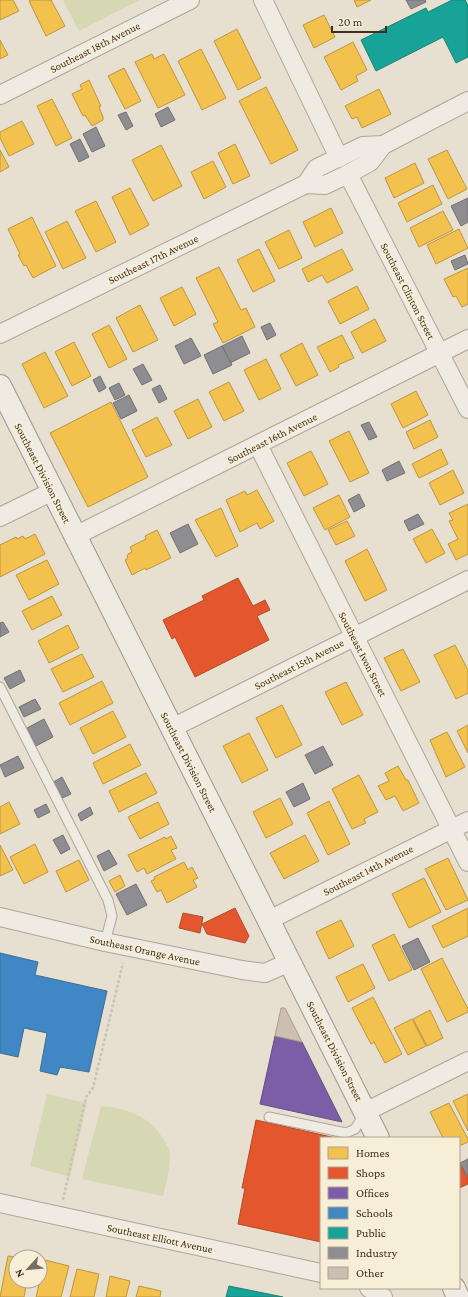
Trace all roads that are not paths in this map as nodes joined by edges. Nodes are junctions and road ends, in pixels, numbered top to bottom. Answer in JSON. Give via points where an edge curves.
{"nodes":[{"id":1,"x":190,"y":0,"type":"edge"},
{"id":2,"x":262,"y":0,"type":"edge"},
{"id":3,"x":0,"y":95,"type":"edge"},
{"id":4,"x":468,"y":101,"type":"edge"},
{"id":5,"x":382,"y":145,"type":"junction"},
{"id":6,"x":339,"y":158,"type":"junction"},
{"id":7,"x":348,"y":174,"type":"junction"},
{"id":8,"x":306,"y":184,"type":"junction"},
{"id":9,"x":0,"y":334,"type":"edge"},
{"id":10,"x":468,"y":339,"type":"edge"},
{"id":11,"x":440,"y":353,"type":"junction"},
{"id":12,"x":0,"y":386,"type":"edge"},
{"id":13,"x":468,"y":409,"type":"edge"},
{"id":14,"x":258,"y":445,"type":"junction"},
{"id":15,"x":53,"y":491,"type":"junction"},
{"id":16,"x":0,"y":517,"type":"edge"},
{"id":17,"x":75,"y":536,"type":"junction"},
{"id":18,"x":468,"y":580,"type":"edge"},
{"id":19,"x":354,"y":636,"type":"junction"},
{"id":20,"x":0,"y":687,"type":"edge"},
{"id":21,"x":172,"y":728,"type":"junction"},
{"id":22,"x":468,"y":820,"type":"edge"},
{"id":23,"x":451,"y":829,"type":"junction"},
{"id":24,"x":468,"y":862,"type":"edge"},
{"id":25,"x":0,"y":917,"type":"edge"},
{"id":26,"x":269,"y":920,"type":"junction"},
{"id":27,"x":105,"y":942,"type":"junction"},
{"id":28,"x":290,"y":962,"type":"junction"},
{"id":29,"x":468,"y":1061,"type":"edge"},
{"id":30,"x":366,"y":1112,"type":"junction"},
{"id":31,"x":270,"y":1117,"type":"dead end"},
{"id":32,"x":378,"y":1137,"type":"edge"},
{"id":33,"x":0,"y":1203,"type":"edge"},
{"id":34,"x":320,"y":1273,"type":"edge"},
{"id":35,"x":371,"y":1289,"type":"edge"},
{"id":36,"x":383,"y":1297,"type":"edge"}],
"edges":[{"from":1,"to":3,"type":"street","name":"Southeast 18th Avenue"},
{"from":2,"to":6,"type":"street"},
{"from":4,"to":5,"type":"street","name":"Southeast 17th Avenue"},
{"from":5,"to":6,"type":"street","name":"Southeast 17th Avenue","via":[[363,146]]},
{"from":5,"to":7,"type":"street","name":"Southeast 17th Avenue","via":[[370,162]]},
{"from":6,"to":8,"type":"street","name":"Southeast 17th Avenue","via":[[317,168]]},
{"from":7,"to":8,"type":"street","name":"Southeast 17th Avenue","via":[[325,185]]},
{"from":7,"to":11,"type":"street","name":"Southeast Clinton Street"},
{"from":8,"to":9,"type":"street","name":"Southeast 17th Avenue"},
{"from":10,"to":11,"type":"street","name":"Southeast 16th Avenue"},
{"from":11,"to":13,"type":"street","name":"Southeast Clinton Street"},
{"from":11,"to":14,"type":"street","name":"Southeast 16th Avenue"},
{"from":12,"to":15,"type":"main road","name":"Southeast Division Street"},
{"from":14,"to":17,"type":"street","name":"Southeast 16th Avenue"},
{"from":14,"to":19,"type":"street","name":"Southeast Ivon Street"},
{"from":15,"to":16,"type":"street"},
{"from":15,"to":17,"type":"main road","name":"Southeast Division Street"},
{"from":17,"to":21,"type":"main road","name":"Southeast Division Street"},
{"from":18,"to":19,"type":"street","name":"Southeast 15th Avenue"},
{"from":19,"to":21,"type":"street","name":"Southeast 15th Avenue"},
{"from":19,"to":23,"type":"street","name":"Southeast Ivon Street"},
{"from":20,"to":27,"type":"lane","via":[[108,900],[112,916]]},
{"from":21,"to":26,"type":"main road","name":"Southeast Division Street"},
{"from":22,"to":23,"type":"street","name":"Southeast 14th Avenue"},
{"from":23,"to":24,"type":"street","name":"Southeast Ivon Street"},
{"from":23,"to":26,"type":"street","name":"Southeast 14th Avenue"},
{"from":25,"to":27,"type":"street","name":"Southeast Orange Avenue"},
{"from":26,"to":28,"type":"main road","name":"Southeast Division Street"},
{"from":27,"to":28,"type":"street","name":"Southeast Orange Avenue","via":[[256,972],[270,972]]},
{"from":28,"to":30,"type":"main road","name":"Southeast Division Street"},
{"from":29,"to":30,"type":"street"},
{"from":30,"to":31,"type":"lane","via":[[355,1129],[346,1133]]},
{"from":30,"to":32,"type":"main road","name":"Southeast Division Street"},
{"from":33,"to":34,"type":"street","name":"Southeast Elliott Avenue"},
{"from":35,"to":36,"type":"street"}]}
